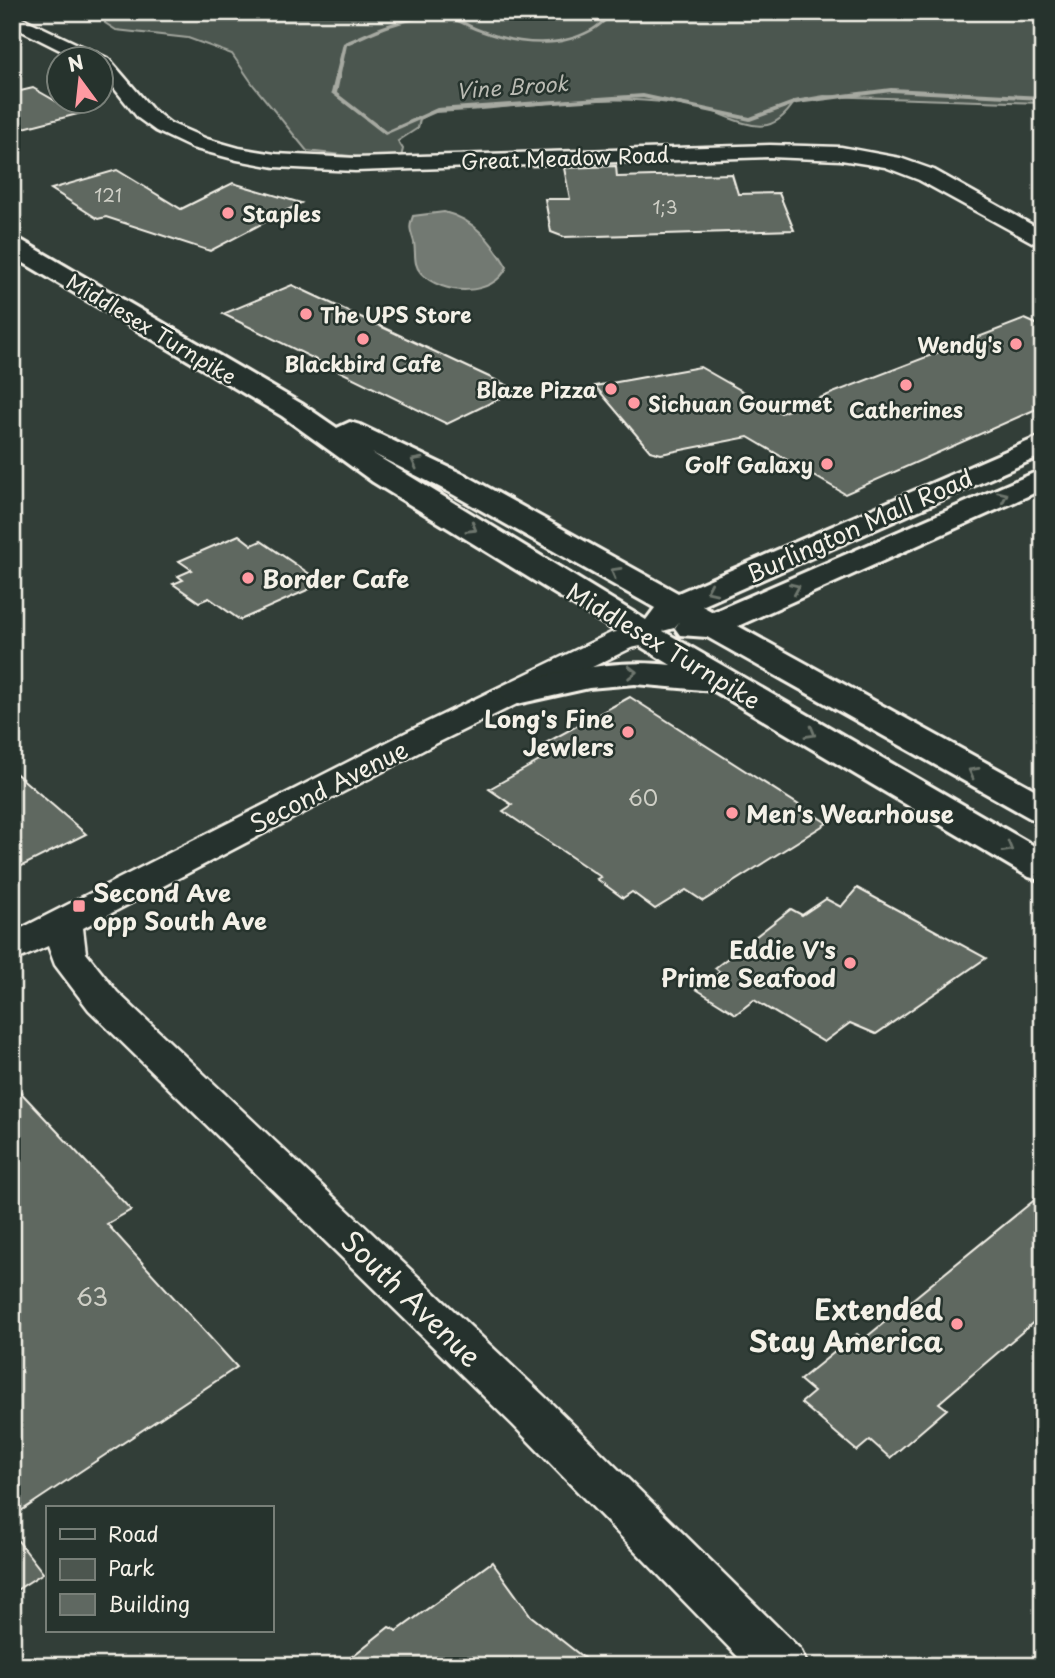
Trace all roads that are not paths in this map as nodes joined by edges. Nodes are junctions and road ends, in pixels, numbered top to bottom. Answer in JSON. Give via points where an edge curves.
{"nodes":[{"id":1,"x":12,"y":19,"type":"edge"},
{"id":2,"x":67,"y":46,"type":"edge"},
{"id":3,"x":116,"y":78,"type":"edge"},
{"id":4,"x":1043,"y":241,"type":"edge"},
{"id":5,"x":12,"y":245,"type":"edge"},
{"id":6,"x":292,"y":410,"type":"junction"},
{"id":7,"x":1043,"y":444,"type":"edge"},
{"id":8,"x":1043,"y":478,"type":"edge"},
{"id":9,"x":675,"y":606,"type":"junction"},
{"id":10,"x":710,"y":626,"type":"junction"},
{"id":11,"x":649,"y":635,"type":"junction"},
{"id":12,"x":517,"y":693,"type":"junction"},
{"id":13,"x":752,"y":699,"type":"junction"},
{"id":14,"x":1043,"y":810,"type":"edge"},
{"id":15,"x":1043,"y":868,"type":"edge"},
{"id":16,"x":64,"y":922,"type":"junction"},
{"id":17,"x":12,"y":949,"type":"edge"},
{"id":18,"x":782,"y":1666,"type":"edge"}],
"edges":[{"from":1,"to":2,"type":"street"},
{"from":3,"to":4,"type":"street","name":"Great Meadow Road","via":[[141,112],[157,124],[211,145],[267,158],[347,165],[770,151],[835,153],[917,171]]},
{"from":5,"to":6,"type":"main road","name":"Middlesex Turnpike"},
{"from":9,"to":6,"type":"main road","name":"Middlesex Turnpike","one_way":true,"via":[[408,458]]},
{"from":6,"to":11,"type":"main road","name":"Middlesex Turnpike","one_way":true,"via":[[384,476]]},
{"from":7,"to":9,"type":"main road","name":"Burlington Mall Road","one_way":true},
{"from":10,"to":8,"type":"main road","name":"Burlington Mall Road","one_way":true},
{"from":9,"to":10,"type":"main road","name":"Middlesex Turnpike"},
{"from":9,"to":11,"type":"main road"},
{"from":10,"to":11,"type":"main road","name":"Burlington Mall Road"},
{"from":14,"to":10,"type":"main road","name":"Middlesex Turnpike","one_way":true},
{"from":11,"to":12,"type":"street","name":"Second Avenue","via":[[622,639]]},
{"from":11,"to":13,"type":"main road","name":"Middlesex Turnpike"},
{"from":12,"to":13,"type":"main road","one_way":true,"via":[[614,672],[647,671],[715,684]]},
{"from":12,"to":16,"type":"street","name":"Second Avenue"},
{"from":13,"to":15,"type":"main road","name":"Middlesex Turnpike","one_way":true},
{"from":16,"to":17,"type":"street","name":"Second Avenue"},
{"from":16,"to":18,"type":"street","name":"South Avenue","via":[[68,956],[103,1000],[529,1411]]}]}
